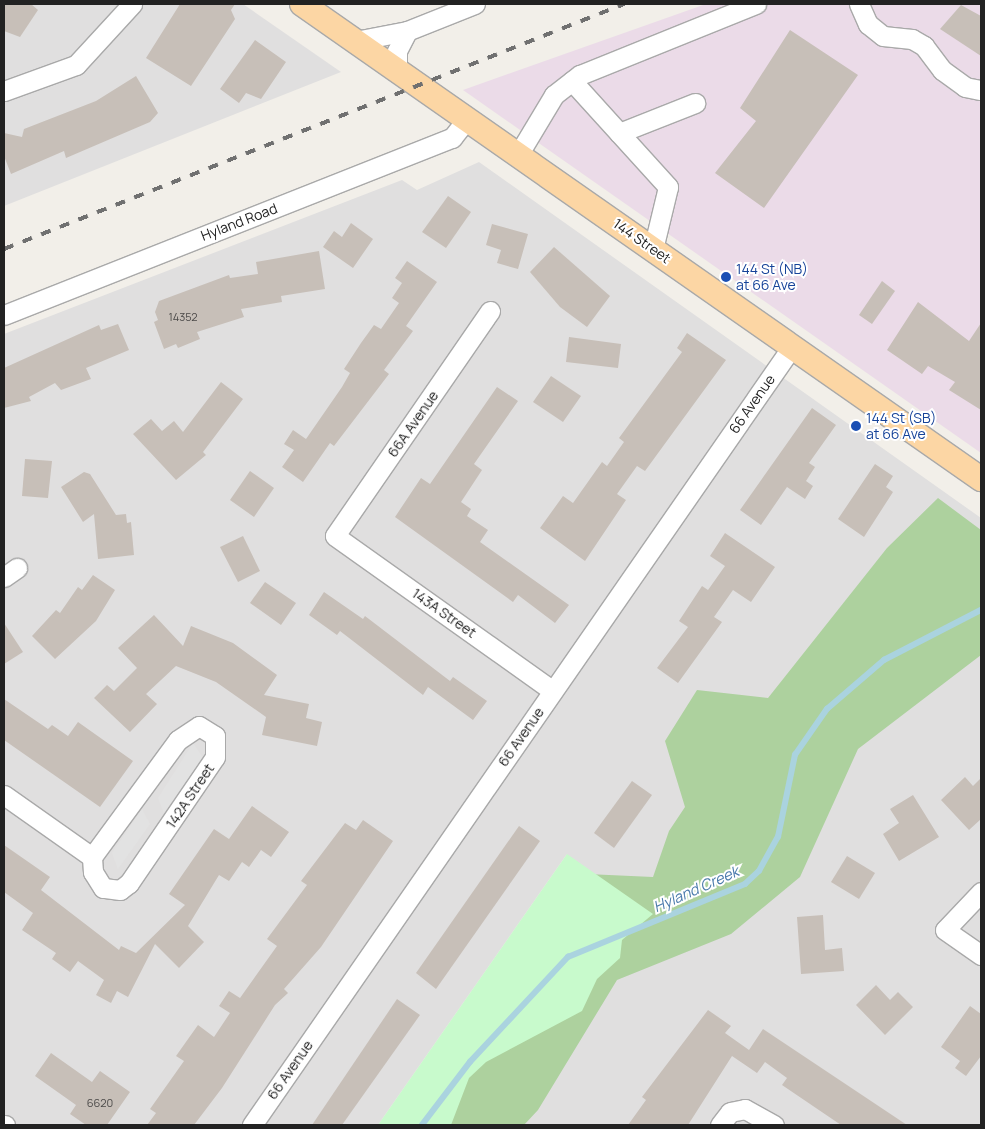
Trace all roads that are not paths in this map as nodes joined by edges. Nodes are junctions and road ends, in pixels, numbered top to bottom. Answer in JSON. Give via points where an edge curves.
{"nodes":[{"id":1,"x":132,"y":4,"type":"edge"},
{"id":2,"x":302,"y":4,"type":"edge"},
{"id":3,"x":475,"y":4,"type":"edge"},
{"id":4,"x":756,"y":4,"type":"edge"},
{"id":5,"x":859,"y":4,"type":"edge"},
{"id":6,"x":407,"y":31,"type":"junction"},
{"id":7,"x":355,"y":41,"type":"junction"},
{"id":8,"x":397,"y":70,"type":"junction"},
{"id":9,"x":572,"y":81,"type":"junction"},
{"id":10,"x":981,"y":90,"type":"edge"},
{"id":11,"x":4,"y":92,"type":"edge"},
{"id":12,"x":695,"y":103,"type":"dead end"},
{"id":13,"x":467,"y":119,"type":"junction"},
{"id":14,"x":620,"y":133,"type":"junction"},
{"id":15,"x":518,"y":155,"type":"junction"},
{"id":16,"x":653,"y":249,"type":"junction"},
{"id":17,"x":490,"y":311,"type":"dead end"},
{"id":18,"x":4,"y":315,"type":"edge"},
{"id":19,"x":791,"y":348,"type":"junction"},
{"id":20,"x":981,"y":479,"type":"edge"},
{"id":21,"x":335,"y":536,"type":"joint"},
{"id":22,"x":553,"y":691,"type":"junction"},
{"id":23,"x":4,"y":795,"type":"edge"},
{"id":24,"x":92,"y":857,"type":"junction"},
{"id":25,"x":981,"y":892,"type":"edge"},
{"id":26,"x":981,"y":955,"type":"edge"},
{"id":27,"x":252,"y":1125,"type":"edge"},
{"id":28,"x":720,"y":1125,"type":"edge"},
{"id":29,"x":774,"y":1125,"type":"edge"}],
"edges":[{"from":1,"to":11,"type":"street","via":[[76,65]]},
{"from":2,"to":7,"type":"main road","name":"144 Street"},
{"from":3,"to":6,"type":"street"},
{"from":4,"to":9,"type":"street","via":[[642,46]]},
{"from":5,"to":10,"type":"street","via":[[868,24],[883,36],[924,46],[942,70],[965,87]]},
{"from":6,"to":7,"type":"street"},
{"from":6,"to":8,"type":"street","via":[[397,51]]},
{"from":7,"to":8,"type":"main road","name":"144 Street"},
{"from":8,"to":13,"type":"main road","name":"144 Street"},
{"from":9,"to":14,"type":"street"},
{"from":9,"to":15,"type":"street","via":[[554,95]]},
{"from":12,"to":14,"type":"street"},
{"from":13,"to":15,"type":"main road","name":"144 Street"},
{"from":13,"to":18,"type":"street","name":"Hyland Road","via":[[452,138]]},
{"from":14,"to":16,"type":"street","via":[[668,187]]},
{"from":15,"to":16,"type":"main road","name":"144 Street"},
{"from":16,"to":19,"type":"main road","name":"144 Street"},
{"from":17,"to":21,"type":"street","name":"66A Avenue"},
{"from":19,"to":20,"type":"main road","name":"144 Street"},
{"from":19,"to":22,"type":"street","name":"66 Avenue"},
{"from":21,"to":22,"type":"street","name":"143A Street"},
{"from":22,"to":27,"type":"street","name":"66 Avenue"},
{"from":23,"to":24,"type":"street"},
{"from":24,"to":24,"type":"street","name":"142A Street","via":[[92,872],[103,888],[120,890],[129,883],[215,757],[218,742],[212,732],[198,726],[186,731]]},
{"from":25,"to":26,"type":"street","via":[[945,930]]},
{"from":28,"to":29,"type":"street","via":[[736,1110],[756,1113]]}]}
